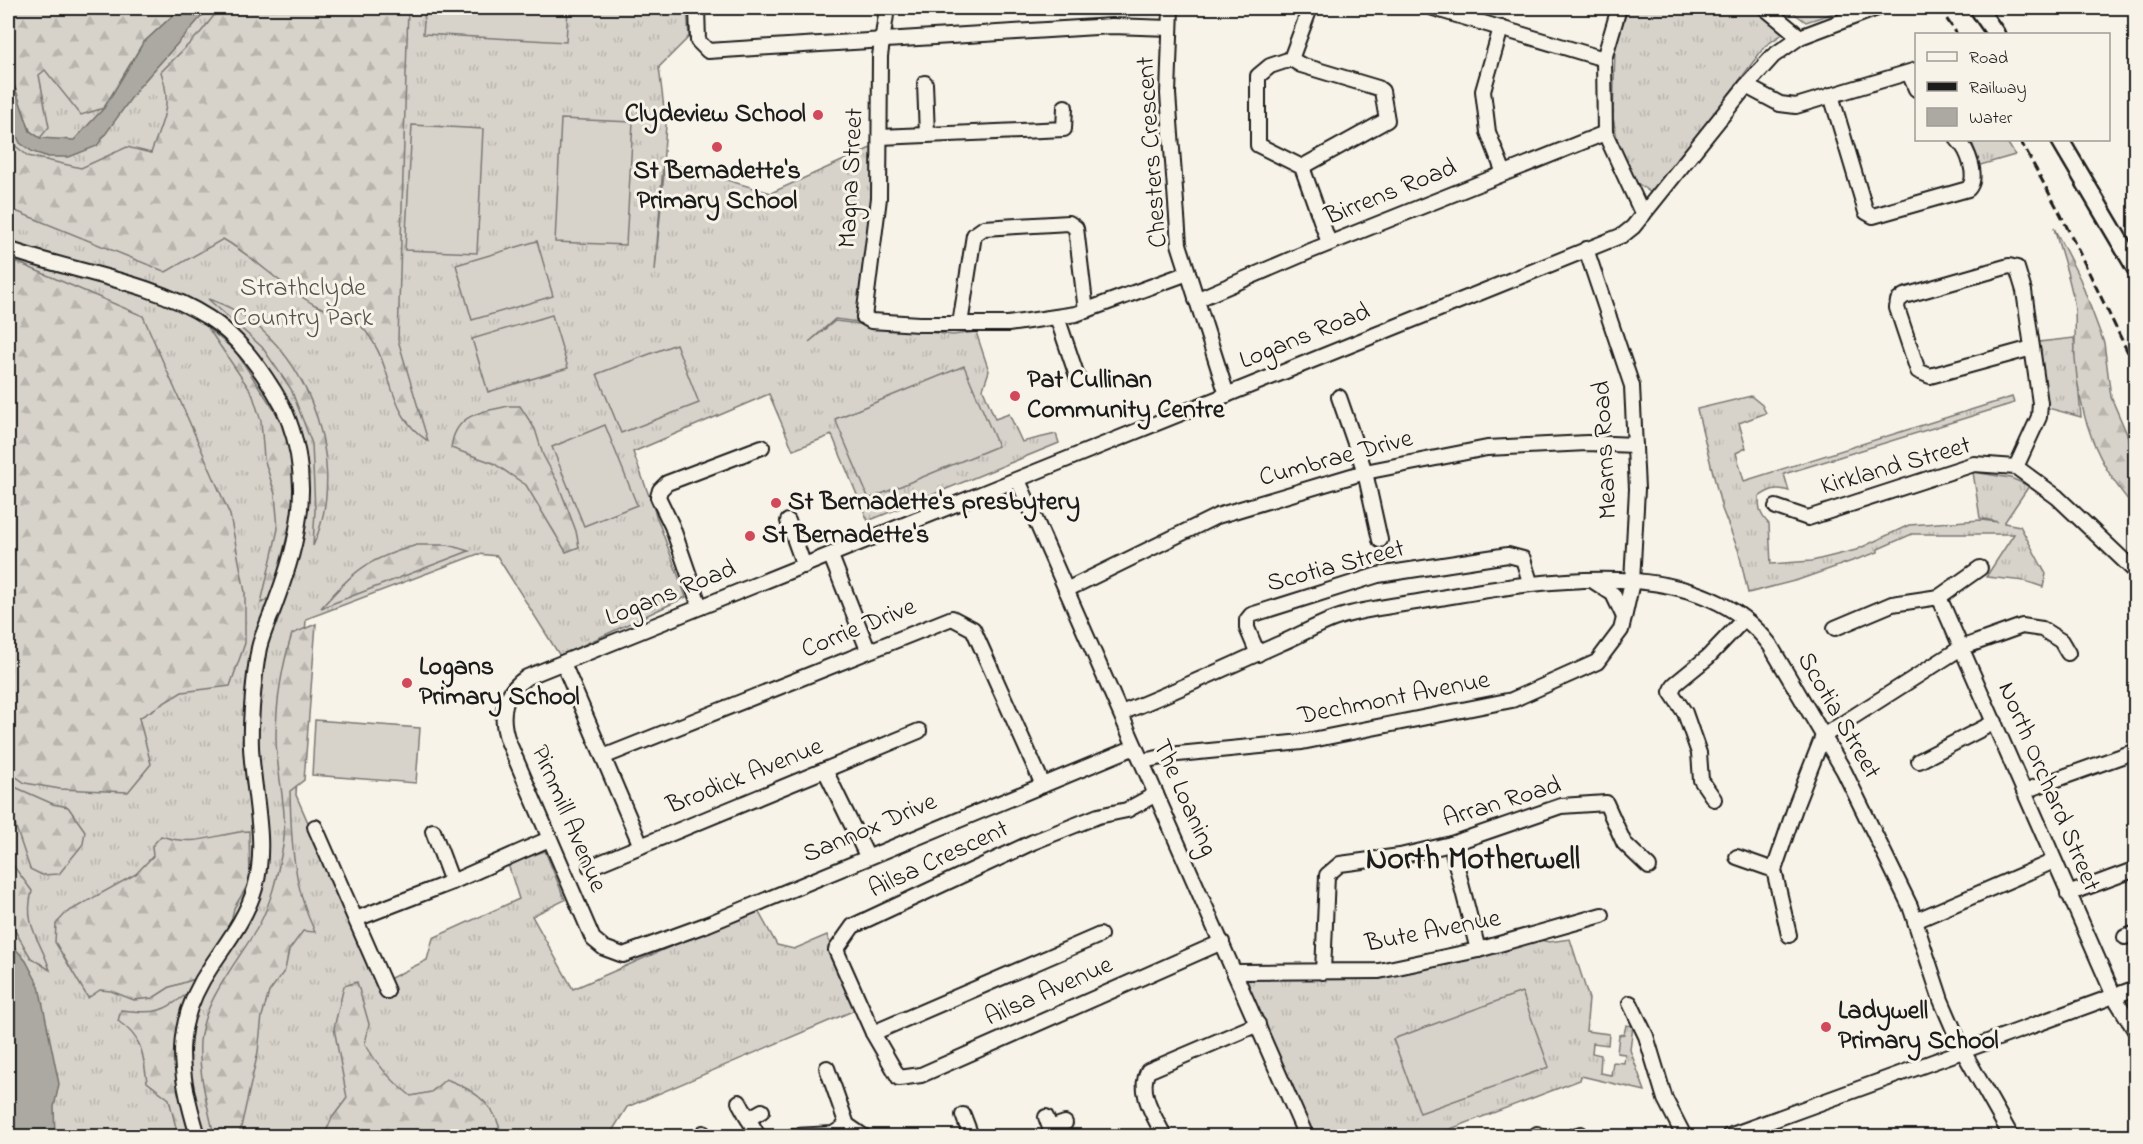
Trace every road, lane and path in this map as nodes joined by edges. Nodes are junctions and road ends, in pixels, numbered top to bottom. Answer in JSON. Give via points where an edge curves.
{"nodes":[{"id":1,"x":697,"y":8,"type":"edge"},
{"id":2,"x":887,"y":8,"type":"edge"},
{"id":3,"x":1171,"y":8,"type":"edge"},
{"id":4,"x":1310,"y":8,"type":"edge"},
{"id":5,"x":1433,"y":8,"type":"edge"},
{"id":6,"x":1619,"y":8,"type":"edge"},
{"id":7,"x":1765,"y":8,"type":"edge"},
{"id":8,"x":1877,"y":8,"type":"edge"},
{"id":9,"x":1978,"y":8,"type":"edge"},
{"id":10,"x":1170,"y":28,"type":"junction"},
{"id":11,"x":1501,"y":28,"type":"junction"},
{"id":12,"x":1995,"y":33,"type":"edge"},
{"id":13,"x":1800,"y":36,"type":"junction"},
{"id":14,"x":882,"y":42,"type":"junction"},
{"id":15,"x":1291,"y":59,"type":"junction"},
{"id":16,"x":1604,"y":59,"type":"junction"},
{"id":17,"x":1913,"y":71,"type":"edge"},
{"id":18,"x":925,"y":83,"type":"dead end"},
{"id":19,"x":1746,"y":86,"type":"junction"},
{"id":20,"x":1831,"y":95,"type":"junction"},
{"id":21,"x":1065,"y":107,"type":"dead end"},
{"id":22,"x":1605,"y":133,"type":"junction"},
{"id":23,"x":927,"y":135,"type":"junction"},
{"id":24,"x":880,"y":137,"type":"junction"},
{"id":25,"x":1959,"y":141,"type":"edge"},
{"id":26,"x":2061,"y":141,"type":"edge"},
{"id":27,"x":1302,"y":167,"type":"junction"},
{"id":28,"x":1504,"y":173,"type":"junction"},
{"id":29,"x":1643,"y":215,"type":"junction"},
{"id":30,"x":1329,"y":243,"type":"junction"},
{"id":31,"x":8,"y":249,"type":"edge"},
{"id":32,"x":1586,"y":249,"type":"junction"},
{"id":33,"x":2136,"y":269,"type":"edge"},
{"id":34,"x":1188,"y":273,"type":"junction"},
{"id":35,"x":1197,"y":300,"type":"junction"},
{"id":36,"x":1086,"y":311,"type":"junction"},
{"id":37,"x":1057,"y":317,"type":"junction"},
{"id":38,"x":960,"y":324,"type":"junction"},
{"id":39,"x":2031,"y":348,"type":"junction"},
{"id":40,"x":1078,"y":379,"type":"dead end"},
{"id":41,"x":1227,"y":395,"type":"junction"},
{"id":42,"x":1339,"y":397,"type":"dead end"},
{"id":43,"x":2025,"y":411,"type":"dead end"},
{"id":44,"x":2040,"y":414,"type":"junction"},
{"id":45,"x":1635,"y":445,"type":"junction"},
{"id":46,"x":762,"y":447,"type":"dead end"},
{"id":47,"x":2016,"y":467,"type":"junction"},
{"id":48,"x":1365,"y":472,"type":"junction"},
{"id":49,"x":1018,"y":480,"type":"junction"},
{"id":50,"x":1776,"y":507,"type":"dead end"},
{"id":51,"x":788,"y":521,"type":"dead end"},
{"id":52,"x":1380,"y":540,"type":"dead end"},
{"id":53,"x":831,"y":556,"type":"junction"},
{"id":54,"x":804,"y":566,"type":"junction"},
{"id":55,"x":1980,"y":568,"type":"dead end"},
{"id":56,"x":2136,"y":572,"type":"edge"},
{"id":57,"x":1591,"y":580,"type":"junction"},
{"id":58,"x":1530,"y":582,"type":"junction"},
{"id":59,"x":1632,"y":582,"type":"junction"},
{"id":60,"x":1066,"y":590,"type":"junction"},
{"id":61,"x":1939,"y":597,"type":"junction"},
{"id":62,"x":700,"y":607,"type":"junction"},
{"id":63,"x":1624,"y":618,"type":"junction"},
{"id":64,"x":1744,"y":619,"type":"junction"},
{"id":65,"x":1835,"y":628,"type":"dead end"},
{"id":66,"x":1961,"y":648,"type":"junction"},
{"id":67,"x":868,"y":650,"type":"junction"},
{"id":68,"x":1258,"y":654,"type":"junction"},
{"id":69,"x":2068,"y":654,"type":"dead end"},
{"id":70,"x":563,"y":663,"type":"junction"},
{"id":71,"x":516,"y":686,"type":"joint"},
{"id":72,"x":1121,"y":713,"type":"junction"},
{"id":73,"x":1995,"y":722,"type":"junction"},
{"id":74,"x":919,"y":731,"type":"dead end"},
{"id":75,"x":1823,"y":736,"type":"junction"},
{"id":76,"x":1136,"y":747,"type":"junction"},
{"id":77,"x":2136,"y":751,"type":"edge"},
{"id":78,"x":603,"y":757,"type":"junction"},
{"id":79,"x":1919,"y":760,"type":"dead end"},
{"id":80,"x":1142,"y":761,"type":"junction"},
{"id":81,"x":825,"y":770,"type":"junction"},
{"id":82,"x":1042,"y":785,"type":"junction"},
{"id":83,"x":2024,"y":791,"type":"junction"},
{"id":84,"x":1156,"y":794,"type":"junction"},
{"id":85,"x":1714,"y":799,"type":"dead end"},
{"id":86,"x":433,"y":831,"type":"dead end"},
{"id":87,"x":314,"y":833,"type":"dead end"},
{"id":88,"x":549,"y":839,"type":"junction"},
{"id":89,"x":1451,"y":844,"type":"junction"},
{"id":90,"x":641,"y":846,"type":"junction"},
{"id":91,"x":867,"y":856,"type":"junction"},
{"id":92,"x":1737,"y":857,"type":"dead end"},
{"id":93,"x":2054,"y":861,"type":"junction"},
{"id":94,"x":590,"y":867,"type":"dead end"},
{"id":95,"x":1649,"y":867,"type":"dead end"},
{"id":96,"x":2136,"y":869,"type":"edge"},
{"id":97,"x":1774,"y":870,"type":"junction"},
{"id":98,"x":452,"y":882,"type":"junction"},
{"id":99,"x":2068,"y":894,"type":"junction"},
{"id":100,"x":1602,"y":915,"type":"dead end"},
{"id":101,"x":356,"y":919,"type":"junction"},
{"id":102,"x":1915,"y":921,"type":"junction"},
{"id":103,"x":1100,"y":935,"type":"dead end"},
{"id":104,"x":1789,"y":935,"type":"dead end"},
{"id":105,"x":1222,"y":942,"type":"junction"},
{"id":106,"x":1478,"y":950,"type":"junction"},
{"id":107,"x":623,"y":955,"type":"joint"},
{"id":108,"x":1234,"y":972,"type":"junction"},
{"id":109,"x":1323,"y":972,"type":"junction"},
{"id":110,"x":2136,"y":988,"type":"edge"},
{"id":111,"x":387,"y":991,"type":"dead end"},
{"id":112,"x":2114,"y":996,"type":"junction"},
{"id":113,"x":1630,"y":1003,"type":"dead end"},
{"id":114,"x":1258,"y":1024,"type":"junction"},
{"id":115,"x":2136,"y":1032,"type":"edge"},
{"id":116,"x":873,"y":1033,"type":"junction"},
{"id":117,"x":1963,"y":1051,"type":"junction"},
{"id":118,"x":827,"y":1068,"type":"dead end"},
{"id":119,"x":895,"y":1075,"type":"joint"},
{"id":120,"x":739,"y":1102,"type":"dead end"},
{"id":121,"x":762,"y":1111,"type":"dead end"},
{"id":122,"x":963,"y":1115,"type":"dead end"},
{"id":123,"x":748,"y":1119,"type":"junction"},
{"id":124,"x":1065,"y":1123,"type":"dead end"},
{"id":125,"x":847,"y":1125,"type":"junction"},
{"id":126,"x":1050,"y":1127,"type":"edge"},
{"id":127,"x":1756,"y":1132,"type":"edge"},
{"id":128,"x":198,"y":1137,"type":"edge"},
{"id":129,"x":758,"y":1137,"type":"edge"},
{"id":130,"x":795,"y":1137,"type":"edge"},
{"id":131,"x":863,"y":1137,"type":"edge"},
{"id":132,"x":971,"y":1137,"type":"edge"},
{"id":133,"x":1164,"y":1137,"type":"edge"},
{"id":134,"x":1306,"y":1137,"type":"edge"},
{"id":135,"x":1684,"y":1137,"type":"edge"},
{"id":136,"x":1729,"y":1137,"type":"edge"},
{"id":137,"x":2011,"y":1137,"type":"edge"}],
"edges":[{"from":1,"to":14,"type":"street","via":[[698,41],[708,51]]},
{"from":2,"to":14,"type":"street","name":"Magna Street"},
{"from":3,"to":10,"type":"street","name":"Chesters Crescent"},
{"from":4,"to":15,"type":"street"},
{"from":5,"to":11,"type":"street"},
{"from":6,"to":16,"type":"street"},
{"from":7,"to":13,"type":"street"},
{"from":8,"to":13,"type":"street","name":"Logans Road"},
{"from":9,"to":12,"type":"main road"},
{"from":10,"to":14,"type":"street","via":[[1113,26]]},
{"from":10,"to":34,"type":"street","name":"Chesters Crescent","via":[[1169,117],[1179,244]]},
{"from":11,"to":16,"type":"street"},
{"from":11,"to":28,"type":"street","via":[[1483,92],[1488,132]]},
{"from":13,"to":19,"type":"street","name":"Logans Road","via":[[1773,56]]},
{"from":14,"to":24,"type":"street","name":"Magna Street"},
{"from":15,"to":27,"type":"street","via":[[1258,75],[1258,145]]},
{"from":15,"to":27,"type":"street","via":[[1378,88],[1382,91],[1387,120]]},
{"from":16,"to":22,"type":"street"},
{"from":17,"to":20,"type":"street"},
{"from":18,"to":23,"type":"street"},
{"from":19,"to":20,"type":"street","via":[[1780,104],[1796,106]]},
{"from":19,"to":29,"type":"street","name":"Logans Road"},
{"from":20,"to":25,"type":"street","via":[[1866,212],[1873,216],[1968,189],[1974,176]]},
{"from":21,"to":23,"type":"street","via":[[1064,129]]},
{"from":22,"to":28,"type":"street","name":"Birrens Road"},
{"from":22,"to":29,"type":"street"},
{"from":23,"to":24,"type":"street"},
{"from":24,"to":38,"type":"street","name":"Magna Street","via":[[879,198],[864,317],[871,321]]},
{"from":26,"to":33,"type":"main road"},
{"from":27,"to":30,"type":"street"},
{"from":28,"to":30,"type":"street","name":"Birrens Road"},
{"from":29,"to":32,"type":"street","name":"Logans Road","via":[[1623,234]]},
{"from":30,"to":35,"type":"street","name":"Birrens Road"},
{"from":31,"to":128,"type":"street","via":[[156,293],[209,318],[257,364],[284,408],[295,435],[300,477],[299,521],[289,567],[259,647],[251,744],[261,851],[255,889],[236,931],[201,982],[185,1017],[182,1072]]},
{"from":32,"to":41,"type":"street","name":"Logans Road"},
{"from":32,"to":45,"type":"street","name":"Mearns Road","via":[[1632,386]]},
{"from":34,"to":35,"type":"street","name":"Chesters Crescent"},
{"from":34,"to":36,"type":"street"},
{"from":35,"to":41,"type":"street","name":"Chesters Crescent"},
{"from":36,"to":37,"type":"street"},
{"from":36,"to":38,"type":"street","via":[[1076,228],[1069,223],[984,228],[974,235]]},
{"from":37,"to":38,"type":"street","via":[[1008,324]]},
{"from":37,"to":40,"type":"street"},
{"from":39,"to":39,"type":"street","via":[[1925,375],[1918,371],[1898,301],[2012,265],[2017,268],[2024,291]]},
{"from":39,"to":44,"type":"street"},
{"from":41,"to":49,"type":"street","name":"Logans Road"},
{"from":42,"to":48,"type":"street"},
{"from":43,"to":44,"type":"street"},
{"from":44,"to":47,"type":"street"},
{"from":45,"to":48,"type":"street","name":"Cumbrae Drive","via":[[1487,448]]},
{"from":45,"to":59,"type":"street","name":"Mearns Road"},
{"from":46,"to":62,"type":"street","via":[[667,483],[660,490],[658,497]]},
{"from":47,"to":50,"type":"street","name":"Kirkland Street","via":[[1974,464],[1808,518]]},
{"from":47,"to":56,"type":"street","via":[[2057,497]]},
{"from":48,"to":52,"type":"street"},
{"from":48,"to":60,"type":"street","name":"Cumbrae Drive","via":[[1217,516]]},
{"from":49,"to":53,"type":"street","name":"Logans Road"},
{"from":49,"to":60,"type":"street","name":"The Loaning"},
{"from":51,"to":54,"type":"street"},
{"from":53,"to":54,"type":"street","name":"Logans Road"},
{"from":53,"to":67,"type":"street"},
{"from":54,"to":62,"type":"street","name":"Logans Road"},
{"from":55,"to":61,"type":"street"},
{"from":57,"to":58,"type":"street","name":"Scotia Street"},
{"from":57,"to":59,"type":"street","name":"Scotia Street"},
{"from":57,"to":63,"type":"street","via":[[1613,594]]},
{"from":58,"to":68,"type":"street","name":"Scotia Street","via":[[1344,615]]},
{"from":58,"to":68,"type":"street","name":"Scotia Street","via":[[1523,559],[1508,555],[1378,575],[1251,615],[1247,628]]},
{"from":59,"to":63,"type":"street","name":"Dechmont Avenue"},
{"from":59,"to":64,"type":"street","name":"Scotia Street","via":[[1688,590],[1720,603]]},
{"from":60,"to":72,"type":"street","name":"The Loaning"},
{"from":61,"to":65,"type":"street","via":[[1892,604]]},
{"from":61,"to":66,"type":"street","name":"North Orchard Street"},
{"from":62,"to":70,"type":"street","name":"Logans Road"},
{"from":63,"to":80,"type":"street","name":"Dechmont Avenue","via":[[1621,630],[1597,662],[1512,700],[1302,742]]},
{"from":64,"to":75,"type":"street","name":"Scotia Street","via":[[1770,645]]},
{"from":64,"to":85,"type":"street","via":[[1671,692],[1685,713],[1700,753],[1701,780]]},
{"from":66,"to":69,"type":"street","via":[[2032,626],[2061,641]]},
{"from":66,"to":73,"type":"street","name":"North Orchard Street"},
{"from":66,"to":75,"type":"street"},
{"from":67,"to":78,"type":"street","name":"Corrie Drive"},
{"from":67,"to":82,"type":"street","name":"Corrie Drive","via":[[952,618],[973,628]]},
{"from":68,"to":72,"type":"street","name":"Scotia Street"},
{"from":70,"to":71,"type":"street","name":"Logans Road","via":[[527,677]]},
{"from":70,"to":78,"type":"street"},
{"from":71,"to":88,"type":"street","name":"Pirnmill Avenue","via":[[506,702],[504,729]]},
{"from":72,"to":76,"type":"street","name":"The Loaning"},
{"from":73,"to":79,"type":"street"},
{"from":73,"to":83,"type":"street","name":"North Orchard Street"},
{"from":74,"to":81,"type":"street","name":"Brodick Avenue"},
{"from":75,"to":97,"type":"street"},
{"from":75,"to":102,"type":"street","name":"Scotia Street","via":[[1844,771]]},
{"from":76,"to":80,"type":"street","name":"The Loaning"},
{"from":76,"to":82,"type":"street","name":"Sannox Drive"},
{"from":77,"to":83,"type":"street"},
{"from":78,"to":90,"type":"street"},
{"from":80,"to":84,"type":"street","name":"The Loaning"},
{"from":81,"to":90,"type":"street","name":"Brodick Avenue"},
{"from":81,"to":91,"type":"street"},
{"from":82,"to":91,"type":"street","name":"Sannox Drive"},
{"from":83,"to":93,"type":"street","name":"North Orchard Street"},
{"from":84,"to":105,"type":"street","name":"The Loaning"},
{"from":84,"to":116,"type":"street","name":"Ailsa Crescent","via":[[1127,810],[1098,816],[1033,842],[853,926],[836,950]]},
{"from":86,"to":98,"type":"street"},
{"from":87,"to":101,"type":"street"},
{"from":88,"to":98,"type":"street"},
{"from":88,"to":107,"type":"street","name":"Pirnmill Avenue","via":[[593,939]]},
{"from":89,"to":95,"type":"street","name":"Arran Road","via":[[1561,806],[1606,803],[1624,843]]},
{"from":89,"to":106,"type":"street"},
{"from":89,"to":109,"type":"street","name":"Arran Road","via":[[1340,864],[1333,869],[1327,875]]},
{"from":90,"to":94,"type":"street","name":"Brodick Avenue"},
{"from":91,"to":107,"type":"street","name":"Sannox Drive","via":[[708,924]]},
{"from":92,"to":97,"type":"street"},
{"from":93,"to":99,"type":"street","name":"North Orchard Street"},
{"from":93,"to":102,"type":"street"},
{"from":96,"to":99,"type":"street"},
{"from":97,"to":104,"type":"street"},
{"from":98,"to":101,"type":"street"},
{"from":99,"to":112,"type":"street","name":"North Orchard Street"},
{"from":100,"to":106,"type":"street","name":"Bute Avenue"},
{"from":101,"to":111,"type":"street"},
{"from":102,"to":117,"type":"street","name":"Scotia Street"},
{"from":103,"to":116,"type":"street"},
{"from":105,"to":108,"type":"street","name":"The Loaning"},
{"from":105,"to":119,"type":"street","name":"Ailsa Avenue","via":[[921,1075]]},
{"from":106,"to":109,"type":"street","name":"Bute Avenue","via":[[1379,971]]},
{"from":108,"to":109,"type":"street","name":"Bute Avenue"},
{"from":108,"to":114,"type":"street","name":"The Loaning"},
{"from":110,"to":112,"type":"street"},
{"from":112,"to":115,"type":"street","name":"North Orchard Street"},
{"from":112,"to":117,"type":"street"},
{"from":113,"to":135,"type":"street","via":[[1646,1036],[1665,1099]]},
{"from":114,"to":133,"type":"street","via":[[1148,1071],[1143,1080],[1144,1092]]},
{"from":114,"to":134,"type":"street","name":"The Loaning"},
{"from":116,"to":119,"type":"street","name":"Ailsa Crescent"},
{"from":117,"to":127,"type":"street"},
{"from":117,"to":137,"type":"street","name":"Scotia Street"},
{"from":118,"to":125,"type":"street"},
{"from":120,"to":123,"type":"street"},
{"from":121,"to":123,"type":"street"},
{"from":122,"to":132,"type":"street"},
{"from":123,"to":129,"type":"street"},
{"from":124,"to":126,"type":"street"},
{"from":125,"to":130,"type":"street","via":[[833,1134]]},
{"from":125,"to":131,"type":"street"},
{"from":127,"to":136,"type":"street"}]}
